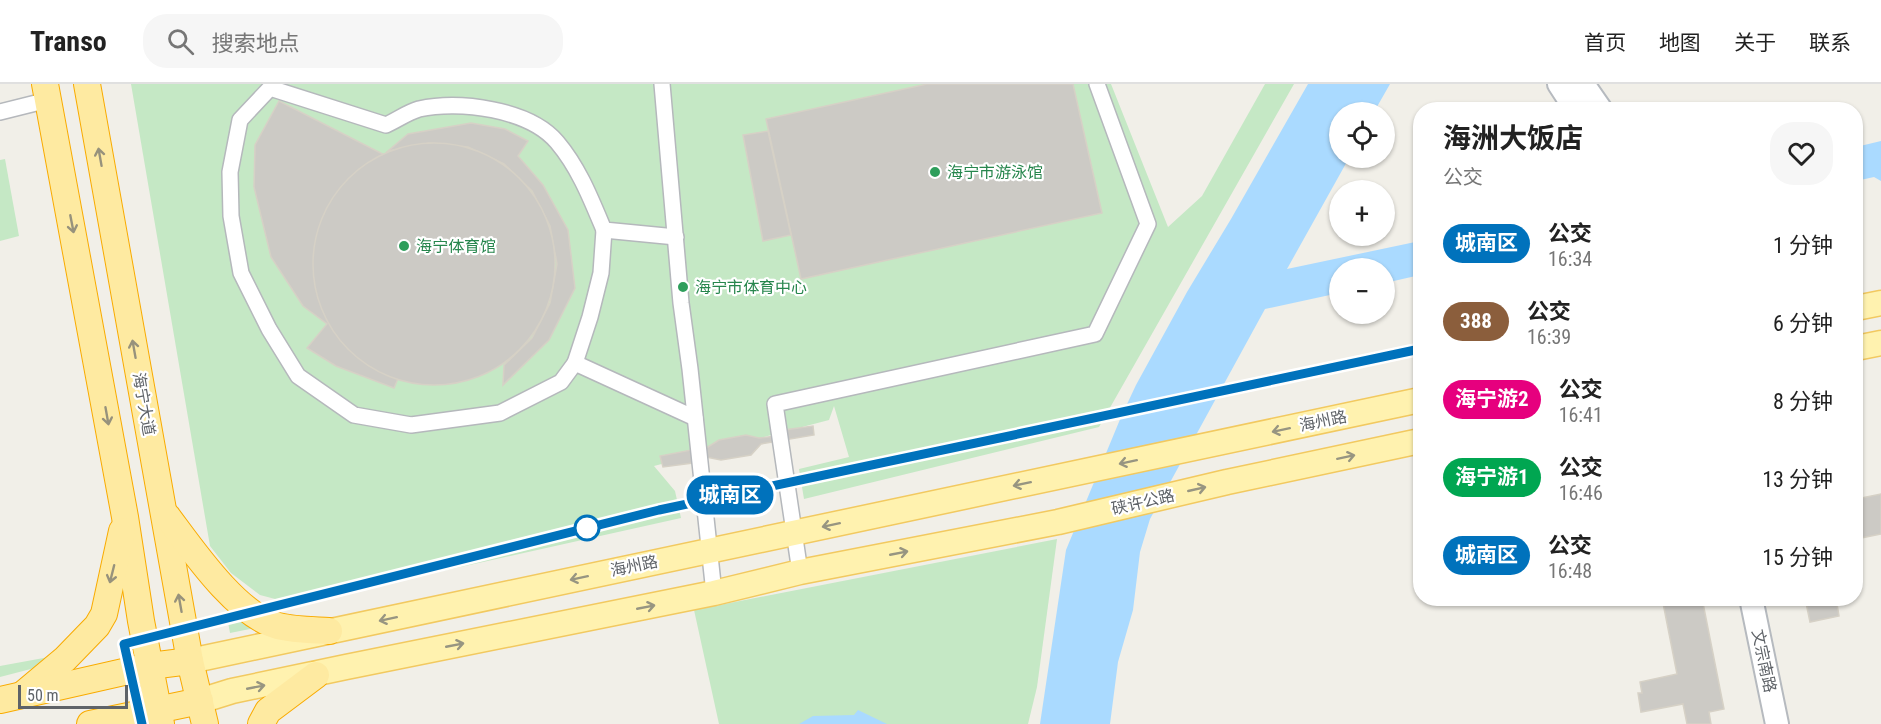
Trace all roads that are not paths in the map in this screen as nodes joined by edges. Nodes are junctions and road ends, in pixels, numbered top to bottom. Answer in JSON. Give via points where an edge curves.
{"nodes":[{"id":1,"x":87,"y":84,"type":"edge"},
{"id":2,"x":662,"y":84,"type":"edge"},
{"id":3,"x":1097,"y":84,"type":"edge"},
{"id":4,"x":1559,"y":84,"type":"edge"},
{"id":5,"x":1583,"y":84,"type":"edge"},
{"id":6,"x":46,"y":92,"type":"edge"},
{"id":7,"x":1571,"y":102,"type":"edge"},
{"id":8,"x":1595,"y":102,"type":"edge"},
{"id":9,"x":0,"y":112,"type":"edge"},
{"id":10,"x":604,"y":230,"type":"junction"},
{"id":11,"x":676,"y":237,"type":"junction"},
{"id":12,"x":1881,"y":303,"type":"edge"},
{"id":13,"x":1863,"y":307,"type":"edge"},
{"id":14,"x":1881,"y":343,"type":"edge"},
{"id":15,"x":1863,"y":347,"type":"edge"},
{"id":16,"x":575,"y":363,"type":"junction"},
{"id":17,"x":1413,"y":401,"type":"edge"},
{"id":18,"x":695,"y":418,"type":"junction"},
{"id":19,"x":1413,"y":442,"type":"edge"},
{"id":20,"x":163,"y":511,"type":"junction"},
{"id":21,"x":126,"y":517,"type":"junction"},
{"id":22,"x":795,"y":532,"type":"junction"},
{"id":23,"x":708,"y":551,"type":"junction"},
{"id":24,"x":800,"y":572,"type":"junction"},
{"id":25,"x":714,"y":593,"type":"junction"},
{"id":26,"x":1753,"y":606,"type":"edge"},
{"id":27,"x":329,"y":631,"type":"junction"},
{"id":28,"x":190,"y":661,"type":"junction"},
{"id":29,"x":150,"y":666,"type":"junction"},
{"id":30,"x":316,"y":675,"type":"junction"},
{"id":31,"x":11,"y":697,"type":"edge"},
{"id":32,"x":202,"y":712,"type":"edge"},
{"id":33,"x":160,"y":717,"type":"edge"},
{"id":34,"x":90,"y":724,"type":"edge"},
{"id":35,"x":261,"y":724,"type":"edge"},
{"id":36,"x":1777,"y":724,"type":"edge"}],
"edges":[{"from":20,"to":1,"type":"highway","name":"海宁大道","one_way":true},
{"from":2,"to":11,"type":"street"},
{"from":3,"to":22,"type":"street","via":[[1148,224],[1095,334],[775,404]]},
{"from":4,"to":7,"type":"main road"},
{"from":5,"to":8,"type":"main road"},
{"from":6,"to":9,"type":"street"},
{"from":6,"to":21,"type":"highway","one_way":true},
{"from":10,"to":11,"type":"street"},
{"from":10,"to":16,"type":"street","via":[[601,273]]},
{"from":10,"to":16,"type":"street","via":[[583,179],[555,140],[522,117],[466,105],[418,110],[386,125],[270,88],[240,120],[230,172],[231,216],[241,273],[298,376],[354,415],[411,425],[500,413],[561,382]]},
{"from":11,"to":18,"type":"street"},
{"from":12,"to":13,"type":"main road"},
{"from":14,"to":15,"type":"main road"},
{"from":16,"to":18,"type":"street"},
{"from":17,"to":22,"type":"main road","name":"海州路","one_way":true},
{"from":18,"to":23,"type":"street"},
{"from":24,"to":19,"type":"main road","name":"硖许公路","one_way":true,"via":[[1058,522]]},
{"from":20,"to":27,"type":"highway","via":[[198,559],[249,611],[276,626]]},
{"from":28,"to":20,"type":"highway","name":"海宁大道","one_way":true},
{"from":21,"to":29,"type":"highway"},
{"from":21,"to":31,"type":"highway","one_way":true,"via":[[104,614],[97,626],[65,659]]},
{"from":22,"to":23,"type":"main road","name":"海州路"},
{"from":22,"to":24,"type":"street"},
{"from":23,"to":25,"type":"street"},
{"from":23,"to":27,"type":"main road","name":"海州路","one_way":true},
{"from":24,"to":25,"type":"main road"},
{"from":30,"to":25,"type":"main road","one_way":true},
{"from":26,"to":36,"type":"main road","name":"文宗南路"},
{"from":27,"to":28,"type":"main road","name":"海州路"},
{"from":28,"to":29,"type":"highway"},
{"from":28,"to":32,"type":"highway","name":"海宁大道"},
{"from":29,"to":31,"type":"highway"},
{"from":29,"to":33,"type":"highway"},
{"from":32,"to":30,"type":"main road","one_way":true,"via":[[232,692]]},
{"from":30,"to":35,"type":"highway","via":[[268,711]]},
{"from":32,"to":33,"type":"highway"},
{"from":33,"to":34,"type":"highway"}]}
